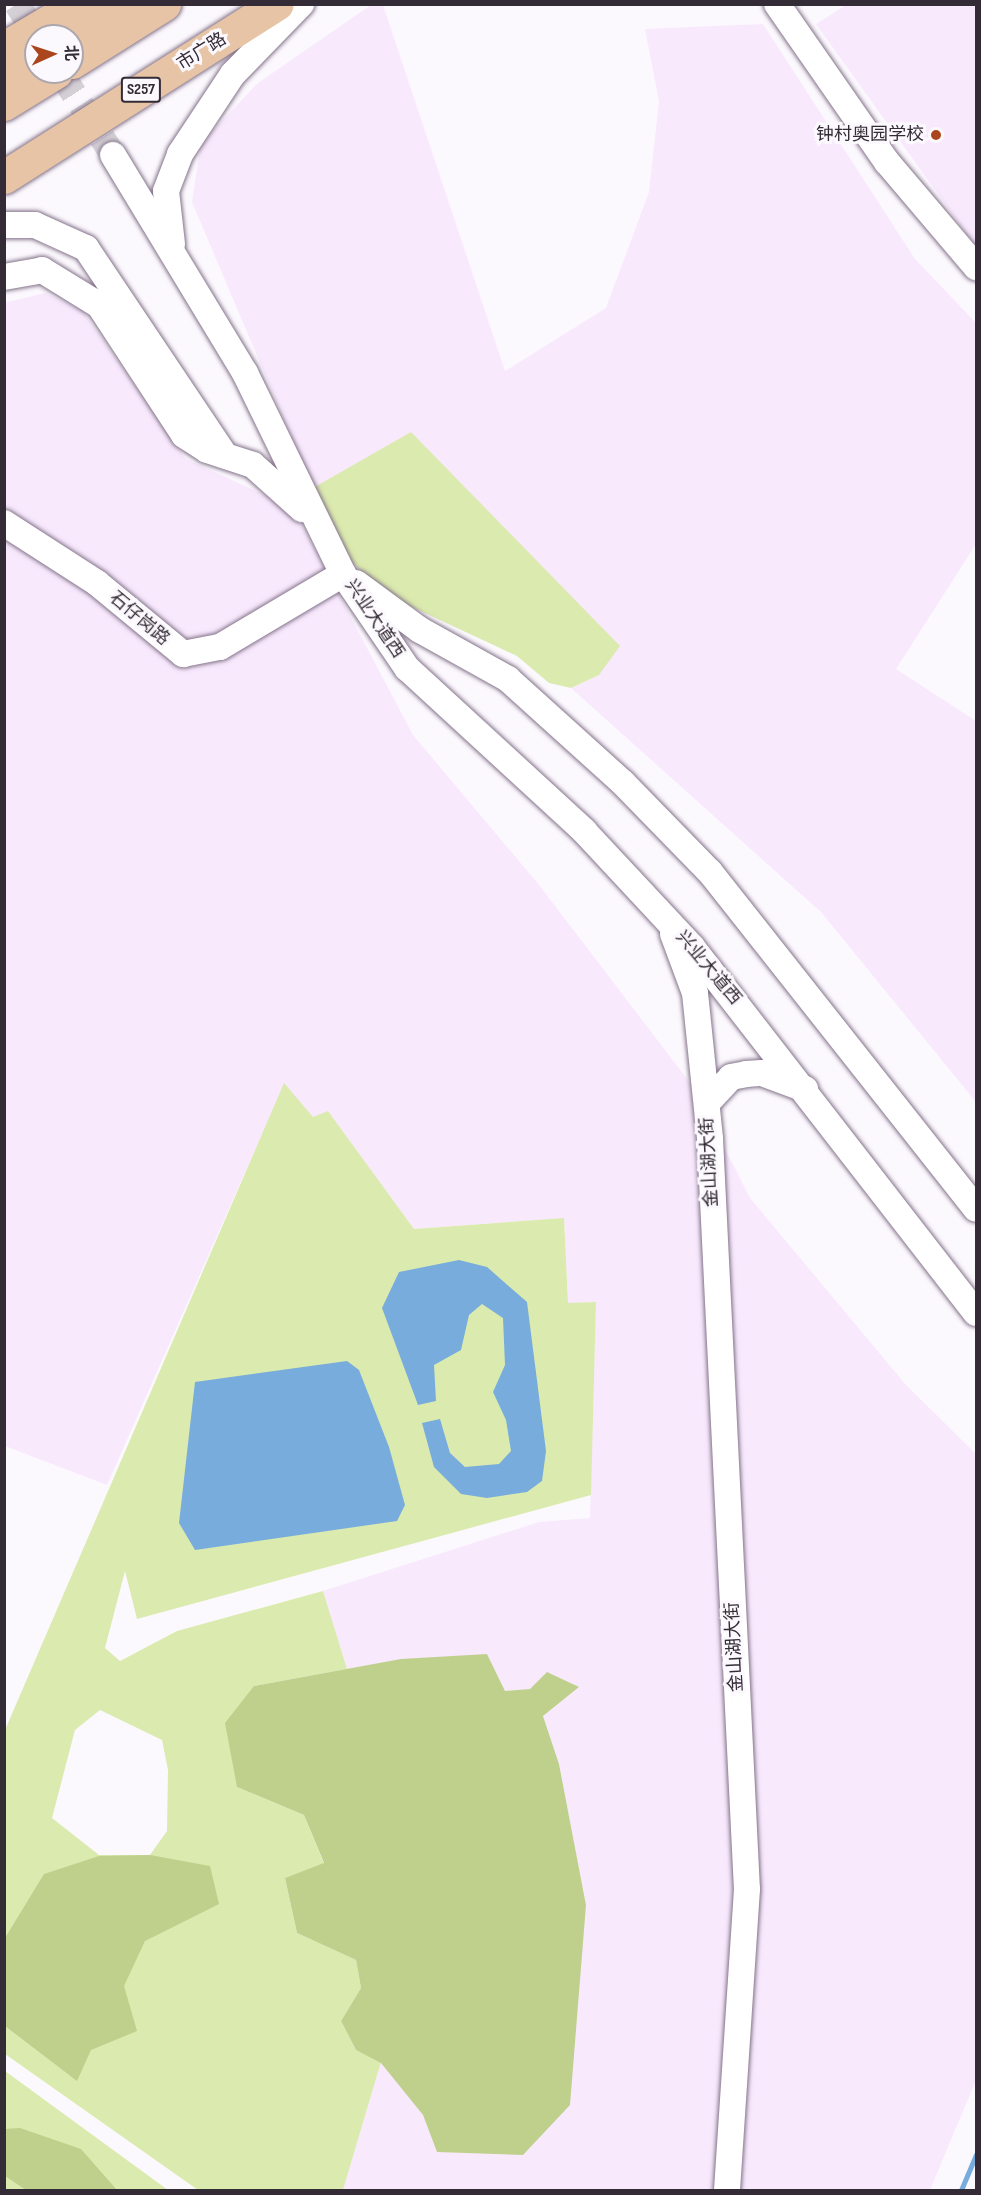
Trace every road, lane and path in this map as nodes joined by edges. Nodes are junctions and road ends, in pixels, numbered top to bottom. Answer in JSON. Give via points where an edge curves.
{"nodes":[{"id":1,"x":78,"y":4,"type":"edge"},
{"id":2,"x":114,"y":4,"type":"edge"},
{"id":3,"x":164,"y":4,"type":"edge"},
{"id":4,"x":277,"y":4,"type":"edge"},
{"id":5,"x":301,"y":4,"type":"edge"},
{"id":6,"x":777,"y":4,"type":"edge"},
{"id":7,"x":83,"y":24,"type":"edge"},
{"id":8,"x":4,"y":48,"type":"edge"},
{"id":9,"x":84,"y":54,"type":"edge"},
{"id":10,"x":24,"y":62,"type":"edge"},
{"id":11,"x":4,"y":74,"type":"edge"},
{"id":12,"x":36,"y":84,"type":"edge"},
{"id":13,"x":4,"y":104,"type":"edge"},
{"id":14,"x":113,"y":155,"type":"tunnel mouth"},
{"id":15,"x":4,"y":177,"type":"edge"},
{"id":16,"x":4,"y":225,"type":"edge"},
{"id":17,"x":176,"y":265,"type":"junction"},
{"id":18,"x":976,"y":267,"type":"edge"},
{"id":19,"x":4,"y":277,"type":"edge"},
{"id":20,"x":224,"y":454,"type":"junction"},
{"id":21,"x":4,"y":523,"type":"edge"},
{"id":22,"x":318,"y":525,"type":"junction"},
{"id":23,"x":343,"y":574,"type":"junction"},
{"id":24,"x":649,"y":899,"type":"junction"},
{"id":25,"x":805,"y":1089,"type":"junction"},
{"id":26,"x":707,"y":1104,"type":"junction"},
{"id":27,"x":976,"y":1209,"type":"edge"},
{"id":28,"x":976,"y":1313,"type":"edge"},
{"id":29,"x":728,"y":2190,"type":"edge"}],
"edges":[{"from":1,"to":8,"type":"main road"},
{"from":2,"to":7,"type":"main road"},
{"from":3,"to":9,"type":"main road"},
{"from":4,"to":15,"type":"main road","name":"市广路","number":"S257"},
{"from":5,"to":17,"type":"street","via":[[233,74],[180,154],[166,191]]},
{"from":6,"to":18,"type":"street","via":[[887,162]]},
{"from":10,"to":11,"type":"main road"},
{"from":12,"to":13,"type":"main road"},
{"from":14,"to":17,"type":"street"},
{"from":16,"to":20,"type":"street","via":[[35,225],[65,235],[100,262]]},
{"from":17,"to":22,"type":"street","via":[[245,373]]},
{"from":19,"to":20,"type":"street","via":[[42,270],[99,305],[184,435]]},
{"from":20,"to":22,"type":"street","via":[[276,482]]},
{"from":21,"to":23,"type":"street","name":"石仔岗路","via":[[97,583],[183,654],[220,647]]},
{"from":22,"to":23,"type":"street"},
{"from":23,"to":24,"type":"street","name":"兴业大道西","via":[[407,668],[584,831]]},
{"from":23,"to":27,"type":"street","name":"兴业大道西","via":[[420,630],[508,679],[631,790],[710,872]]},
{"from":24,"to":25,"type":"street","name":"兴业大道西"},
{"from":24,"to":26,"type":"street","name":"金山湖大街","via":[[674,936],[695,993]]},
{"from":25,"to":26,"type":"street","via":[[762,1073],[746,1074],[731,1077]]},
{"from":25,"to":28,"type":"street","name":"兴业大道西"},
{"from":26,"to":29,"type":"street","name":"金山湖大街","via":[[747,1889]]}]}
